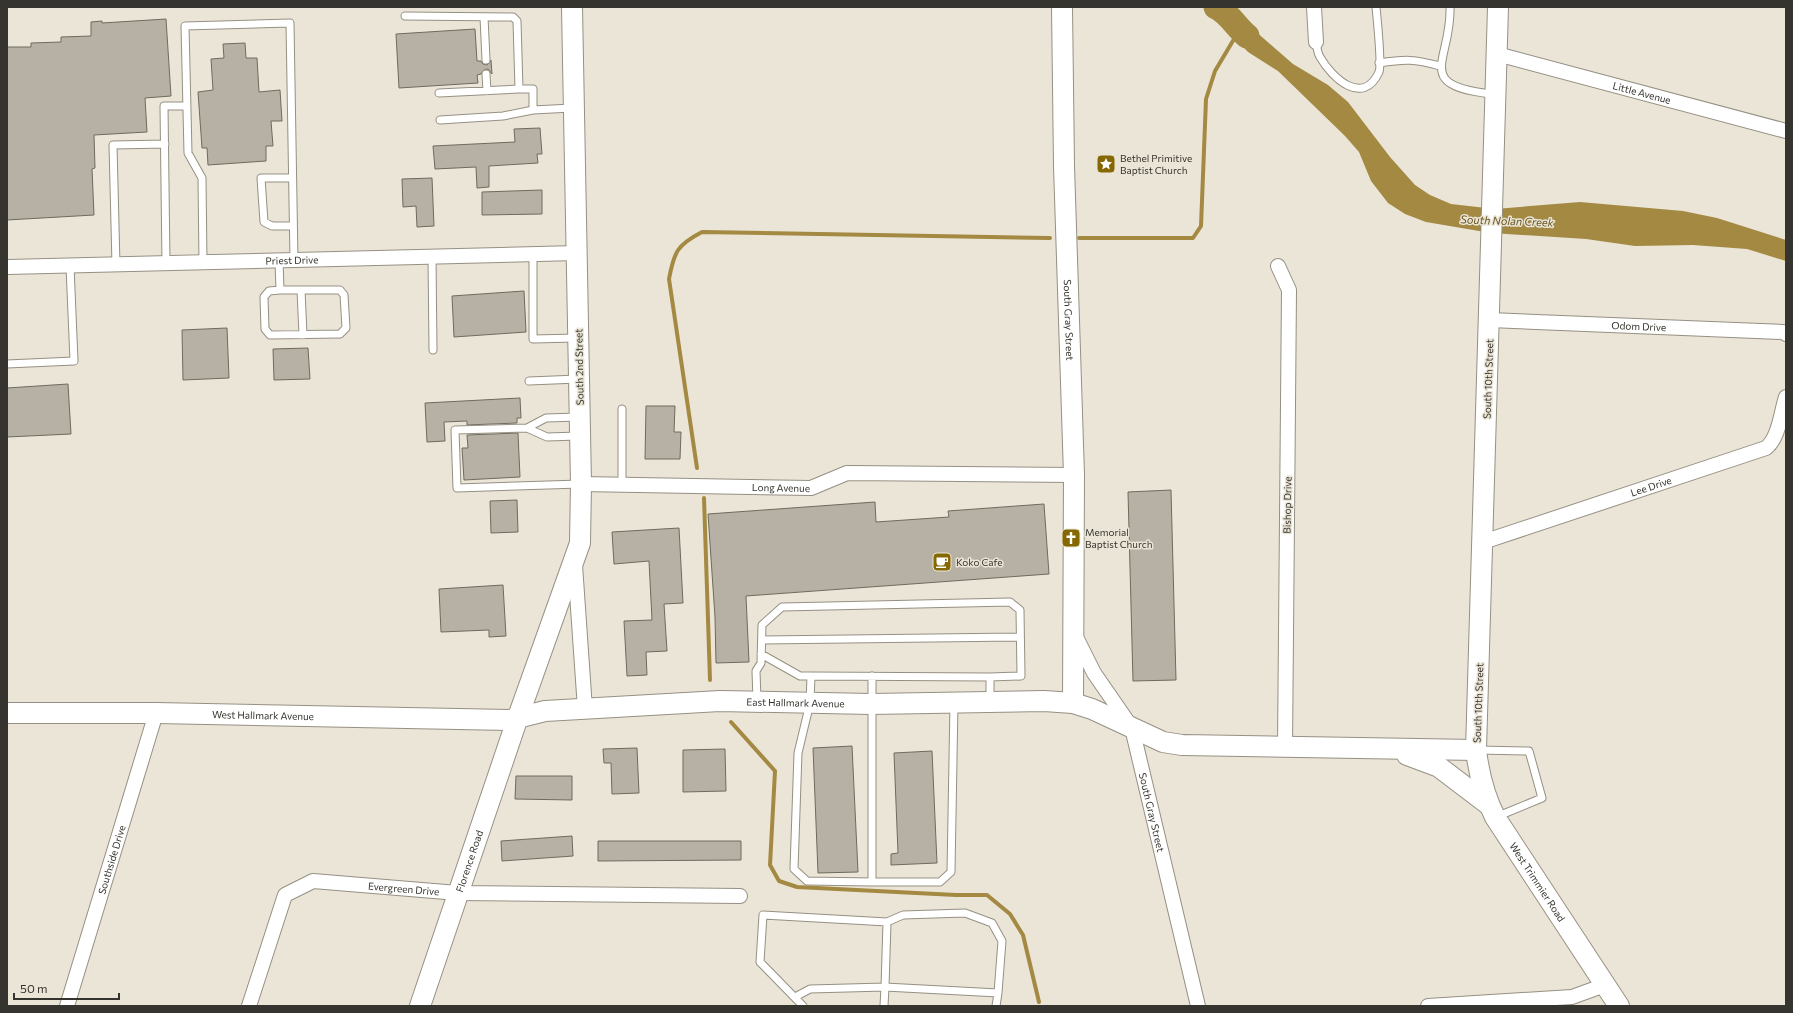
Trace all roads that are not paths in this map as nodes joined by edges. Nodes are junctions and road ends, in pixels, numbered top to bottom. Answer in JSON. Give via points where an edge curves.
{"nodes":[{"id":1,"x":1314,"y":7,"type":"edge"},
{"id":2,"x":1376,"y":7,"type":"edge"},
{"id":3,"x":1450,"y":7,"type":"edge"},
{"id":4,"x":1498,"y":7,"type":"edge"},
{"id":5,"x":1062,"y":8,"type":"edge"},
{"id":6,"x":572,"y":9,"type":"edge"},
{"id":7,"x":405,"y":16,"type":"dead end"},
{"id":8,"x":484,"y":16,"type":"junction"},
{"id":9,"x":1316,"y":42,"type":"joint"},
{"id":10,"x":1497,"y":54,"type":"junction"},
{"id":11,"x":486,"y":60,"type":"dead end"},
{"id":12,"x":1379,"y":64,"type":"junction"},
{"id":13,"x":1440,"y":66,"type":"junction"},
{"id":14,"x":486,"y":74,"type":"dead end"},
{"id":15,"x":519,"y":89,"type":"junction"},
{"id":16,"x":487,"y":91,"type":"junction"},
{"id":17,"x":439,"y":93,"type":"dead end"},
{"id":18,"x":1496,"y":94,"type":"junction"},
{"id":19,"x":187,"y":106,"type":"junction"},
{"id":20,"x":574,"y":108,"type":"junction"},
{"id":21,"x":533,"y":110,"type":"junction"},
{"id":22,"x":440,"y":120,"type":"dead end"},
{"id":23,"x":1786,"y":131,"type":"edge"},
{"id":24,"x":165,"y":144,"type":"junction"},
{"id":25,"x":292,"y":178,"type":"junction"},
{"id":26,"x":293,"y":226,"type":"junction"},
{"id":27,"x":577,"y":254,"type":"junction"},
{"id":28,"x":533,"y":255,"type":"junction"},
{"id":29,"x":432,"y":257,"type":"junction"},
{"id":30,"x":294,"y":260,"type":"junction"},
{"id":31,"x":279,"y":261,"type":"junction"},
{"id":32,"x":166,"y":263,"type":"junction"},
{"id":33,"x":202,"y":263,"type":"junction"},
{"id":34,"x":116,"y":265,"type":"junction"},
{"id":35,"x":70,"y":266,"type":"junction"},
{"id":36,"x":1278,"y":266,"type":"dead end"},
{"id":37,"x":7,"y":267,"type":"edge"},
{"id":38,"x":280,"y":290,"type":"junction"},
{"id":39,"x":301,"y":290,"type":"junction"},
{"id":40,"x":1490,"y":320,"type":"junction"},
{"id":41,"x":1786,"y":334,"type":"edge"},
{"id":42,"x":303,"y":335,"type":"junction"},
{"id":43,"x":579,"y":337,"type":"junction"},
{"id":44,"x":434,"y":350,"type":"dead end"},
{"id":45,"x":7,"y":364,"type":"edge"},
{"id":46,"x":580,"y":379,"type":"junction"},
{"id":47,"x":529,"y":381,"type":"dead end"},
{"id":48,"x":1786,"y":397,"type":"edge"},
{"id":49,"x":622,"y":409,"type":"dead end"},
{"id":50,"x":580,"y":426,"type":"junction"},
{"id":51,"x":527,"y":428,"type":"junction"},
{"id":52,"x":1074,"y":475,"type":"junction"},
{"id":53,"x":581,"y":484,"type":"junction"},
{"id":54,"x":622,"y":484,"type":"junction"},
{"id":55,"x":1483,"y":542,"type":"junction"},
{"id":56,"x":575,"y":558,"type":"junction"},
{"id":57,"x":1073,"y":632,"type":"junction"},
{"id":58,"x":1020,"y":637,"type":"junction"},
{"id":59,"x":762,"y":640,"type":"junction"},
{"id":60,"x":761,"y":654,"type":"junction"},
{"id":61,"x":811,"y":676,"type":"junction"},
{"id":62,"x":872,"y":676,"type":"junction"},
{"id":63,"x":990,"y":677,"type":"junction"},
{"id":64,"x":756,"y":702,"type":"junction"},
{"id":65,"x":954,"y":702,"type":"junction"},
{"id":66,"x":990,"y":702,"type":"junction"},
{"id":67,"x":810,"y":703,"type":"junction"},
{"id":68,"x":1073,"y":703,"type":"junction"},
{"id":69,"x":871,"y":704,"type":"junction"},
{"id":70,"x":585,"y":709,"type":"junction"},
{"id":71,"x":7,"y":713,"type":"edge"},
{"id":72,"x":156,"y":713,"type":"junction"},
{"id":73,"x":518,"y":717,"type":"junction"},
{"id":74,"x":1132,"y":728,"type":"junction"},
{"id":75,"x":1285,"y":747,"type":"junction"},
{"id":76,"x":1382,"y":749,"type":"junction"},
{"id":77,"x":1476,"y":750,"type":"junction"},
{"id":78,"x":1492,"y":811,"type":"junction"},
{"id":79,"x":872,"y":882,"type":"junction"},
{"id":80,"x":458,"y":893,"type":"junction"},
{"id":81,"x":740,"y":896,"type":"dead end"},
{"id":82,"x":887,"y":922,"type":"junction"},
{"id":83,"x":1605,"y":985,"type":"junction"},
{"id":84,"x":885,"y":986,"type":"junction"},
{"id":85,"x":998,"y":993,"type":"junction"},
{"id":86,"x":795,"y":997,"type":"junction"},
{"id":87,"x":1557,"y":1002,"type":"edge"},
{"id":88,"x":67,"y":1006,"type":"edge"},
{"id":89,"x":249,"y":1006,"type":"edge"},
{"id":90,"x":420,"y":1006,"type":"edge"},
{"id":91,"x":804,"y":1006,"type":"edge"},
{"id":92,"x":884,"y":1006,"type":"edge"},
{"id":93,"x":996,"y":1006,"type":"edge"},
{"id":94,"x":1198,"y":1006,"type":"edge"},
{"id":95,"x":1428,"y":1006,"type":"edge"},
{"id":96,"x":1619,"y":1006,"type":"edge"}],
"edges":[{"from":1,"to":9,"type":"street"},
{"from":2,"to":12,"type":"lane"},
{"from":3,"to":13,"type":"lane","via":[[1451,18]]},
{"from":4,"to":10,"type":"street","name":"South 10th Street"},
{"from":5,"to":52,"type":"street","name":"South Gray Street","via":[[1064,166]]},
{"from":6,"to":20,"type":"street","name":"South 2nd Street"},
{"from":7,"to":8,"type":"lane"},
{"from":8,"to":11,"type":"lane"},
{"from":8,"to":15,"type":"lane","via":[[513,17],[517,21]]},
{"from":9,"to":12,"type":"lane","via":[[1319,56],[1334,75],[1350,88],[1361,89],[1372,82],[1380,70]]},
{"from":10,"to":18,"type":"street","name":"South 10th Street"},
{"from":10,"to":23,"type":"street","name":"Little Avenue"},
{"from":12,"to":13,"type":"lane","via":[[1405,59]]},
{"from":13,"to":18,"type":"lane","via":[[1445,80],[1458,88]]},
{"from":14,"to":16,"type":"lane"},
{"from":15,"to":16,"type":"lane"},
{"from":15,"to":21,"type":"lane","via":[[533,89]]},
{"from":16,"to":17,"type":"lane"},
{"from":18,"to":40,"type":"street","name":"South 10th Street"},
{"from":19,"to":24,"type":"lane","via":[[164,106]]},
{"from":19,"to":25,"type":"lane","via":[[184,26],[290,23]]},
{"from":19,"to":33,"type":"lane","via":[[188,152],[202,178]]},
{"from":20,"to":21,"type":"lane"},
{"from":20,"to":27,"type":"street","name":"South 2nd Street"},
{"from":21,"to":22,"type":"lane","via":[[502,116]]},
{"from":24,"to":32,"type":"lane"},
{"from":24,"to":34,"type":"lane","via":[[113,145]]},
{"from":25,"to":26,"type":"lane"},
{"from":25,"to":26,"type":"lane","via":[[261,178],[264,222],[272,226]]},
{"from":26,"to":30,"type":"lane"},
{"from":27,"to":28,"type":"street","name":"Priest Drive"},
{"from":27,"to":43,"type":"street","name":"South 2nd Street"},
{"from":28,"to":29,"type":"street","name":"Priest Drive"},
{"from":28,"to":43,"type":"lane","via":[[533,339]]},
{"from":29,"to":30,"type":"street","name":"Priest Drive"},
{"from":29,"to":44,"type":"lane"},
{"from":30,"to":31,"type":"street","name":"Priest Drive"},
{"from":31,"to":33,"type":"street","name":"Priest Drive"},
{"from":31,"to":38,"type":"lane"},
{"from":32,"to":33,"type":"street","name":"Priest Drive"},
{"from":32,"to":34,"type":"street","name":"Priest Drive"},
{"from":34,"to":35,"type":"street","name":"Priest Drive"},
{"from":35,"to":37,"type":"street","name":"Priest Drive"},
{"from":35,"to":45,"type":"lane","via":[[74,361]]},
{"from":36,"to":75,"type":"street","name":"Bishop Drive","via":[[1289,290]]},
{"from":38,"to":39,"type":"lane"},
{"from":38,"to":42,"type":"lane","via":[[269,291],[264,297],[266,329],[270,335]]},
{"from":39,"to":42,"type":"lane"},
{"from":39,"to":42,"type":"lane","via":[[340,290],[346,328],[340,334]]},
{"from":40,"to":41,"type":"street","name":"Odom Drive"},
{"from":40,"to":55,"type":"street","name":"South 10th Street"},
{"from":43,"to":46,"type":"street","name":"South 2nd Street"},
{"from":46,"to":47,"type":"lane"},
{"from":46,"to":50,"type":"street","name":"South 2nd Street"},
{"from":48,"to":55,"type":"street","name":"Lee Drive","via":[[1774,437],[1766,448]]},
{"from":49,"to":54,"type":"lane"},
{"from":50,"to":51,"type":"lane","via":[[546,418]]},
{"from":50,"to":51,"type":"lane","via":[[547,437]]},
{"from":50,"to":53,"type":"street","name":"South 2nd Street"},
{"from":51,"to":53,"type":"lane","via":[[456,430],[457,488]]},
{"from":52,"to":54,"type":"street","name":"Long Avenue","via":[[847,473],[811,488]]},
{"from":52,"to":57,"type":"street","name":"South Gray Street"},
{"from":53,"to":54,"type":"street","name":"Long Avenue"},
{"from":53,"to":56,"type":"street","name":"South 2nd Street","via":[[580,543]]},
{"from":55,"to":77,"type":"street","name":"South 10th Street"},
{"from":56,"to":70,"type":"street"},
{"from":56,"to":73,"type":"street","name":"South 2nd Street"},
{"from":57,"to":68,"type":"street","name":"South Gray Street"},
{"from":57,"to":74,"type":"street","name":"South Gray Street","via":[[1094,673]]},
{"from":58,"to":59,"type":"lane"},
{"from":58,"to":59,"type":"lane","via":[[1020,610],[1010,602],[782,607],[762,625]]},
{"from":58,"to":63,"type":"lane","via":[[1021,676]]},
{"from":59,"to":60,"type":"lane"},
{"from":60,"to":61,"type":"lane","via":[[800,676]]},
{"from":60,"to":64,"type":"lane","via":[[761,663],[756,671]]},
{"from":61,"to":62,"type":"lane"},
{"from":61,"to":67,"type":"lane"},
{"from":62,"to":63,"type":"lane"},
{"from":62,"to":69,"type":"lane"},
{"from":63,"to":66,"type":"lane"},
{"from":64,"to":67,"type":"street","name":"East Hallmark Avenue"},
{"from":64,"to":70,"type":"street","name":"East Hallmark Avenue","via":[[720,701]]},
{"from":65,"to":66,"type":"street","name":"East Hallmark Avenue"},
{"from":65,"to":69,"type":"street","name":"East Hallmark Avenue"},
{"from":65,"to":79,"type":"lane","via":[[951,872],[940,882]]},
{"from":66,"to":68,"type":"street","name":"East Hallmark Avenue"},
{"from":67,"to":69,"type":"street","name":"East Hallmark Avenue"},
{"from":67,"to":79,"type":"lane","via":[[798,753],[794,869],[807,881]]},
{"from":68,"to":74,"type":"street","name":"East Hallmark Avenue"},
{"from":69,"to":79,"type":"lane"},
{"from":70,"to":73,"type":"street","name":"East Hallmark Avenue","via":[[545,711]]},
{"from":71,"to":72,"type":"street","name":"West Hallmark Avenue"},
{"from":72,"to":73,"type":"street","name":"West Hallmark Avenue","via":[[509,720]]},
{"from":72,"to":88,"type":"street","name":"Southside Drive"},
{"from":73,"to":80,"type":"street","name":"Florence Road"},
{"from":74,"to":75,"type":"street","name":"East Hallmark Avenue","via":[[1163,742],[1182,745]]},
{"from":74,"to":94,"type":"street","name":"South Gray Street"},
{"from":75,"to":76,"type":"street","name":"East Hallmark Avenue"},
{"from":76,"to":77,"type":"street"},
{"from":76,"to":78,"type":"street","via":[[1439,766]]},
{"from":77,"to":78,"type":"street","name":"West Trimmier Road","via":[[1479,776]]},
{"from":77,"to":78,"type":"lane","via":[[1529,750],[1542,798]]},
{"from":78,"to":83,"type":"street","name":"West Trimmier Road"},
{"from":80,"to":81,"type":"street","name":"Evergreen Drive"},
{"from":80,"to":89,"type":"street","name":"Evergreen Drive","via":[[313,880],[285,895]]},
{"from":80,"to":90,"type":"street","name":"Florence Road"},
{"from":82,"to":84,"type":"lane"},
{"from":82,"to":85,"type":"lane","via":[[903,915],[965,913],[992,923],[1002,942]]},
{"from":82,"to":86,"type":"lane","via":[[763,915],[760,962]]},
{"from":83,"to":87,"type":"street"},
{"from":83,"to":96,"type":"street","name":"West Trimmier Road"},
{"from":84,"to":85,"type":"lane"},
{"from":84,"to":86,"type":"lane","via":[[810,989]]},
{"from":84,"to":92,"type":"lane"},
{"from":85,"to":93,"type":"lane"},
{"from":86,"to":91,"type":"lane"},
{"from":87,"to":95,"type":"street"}]}
